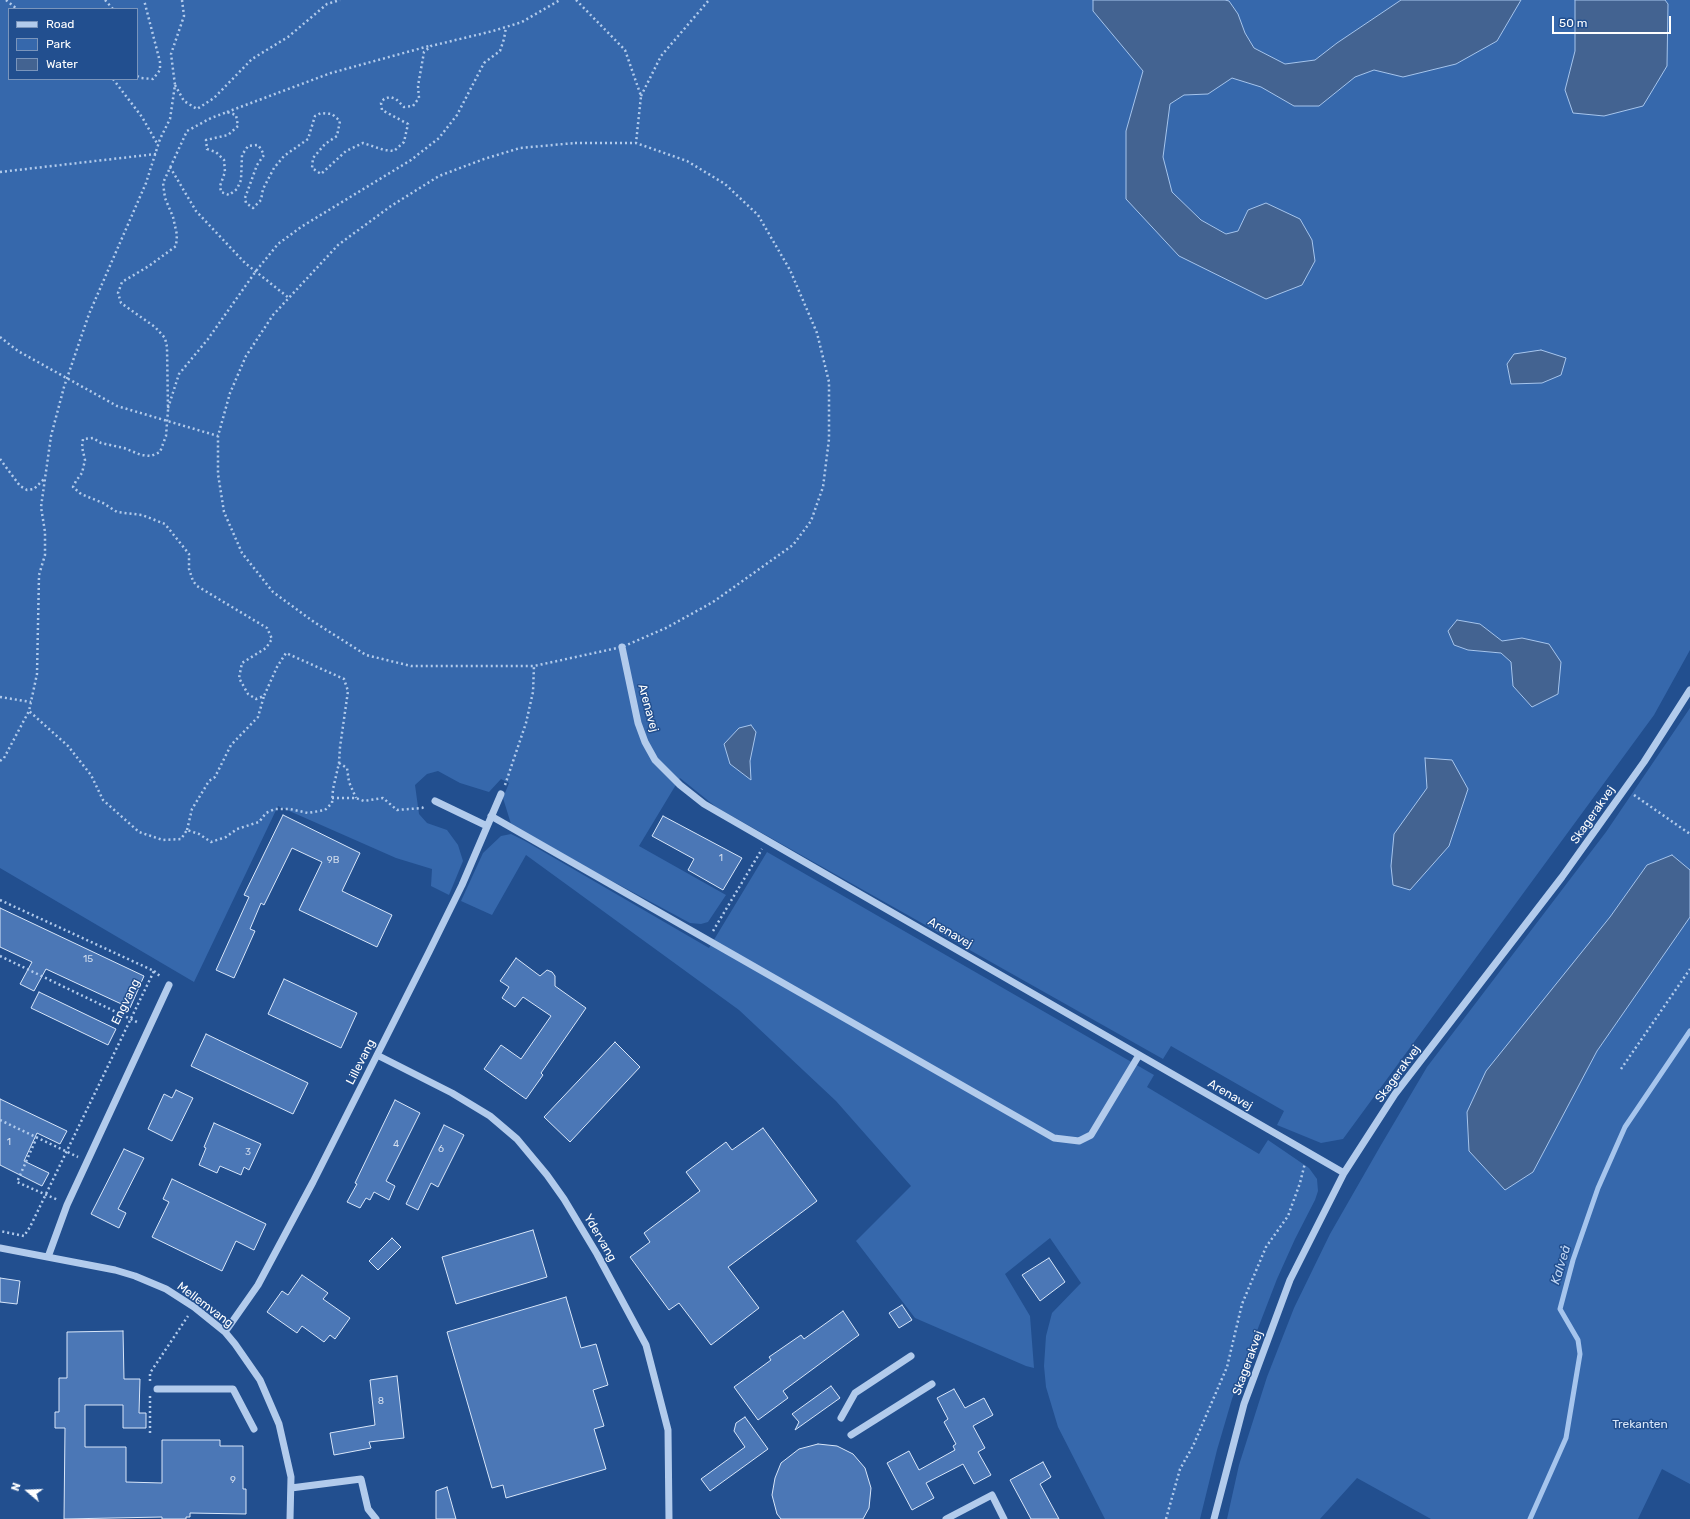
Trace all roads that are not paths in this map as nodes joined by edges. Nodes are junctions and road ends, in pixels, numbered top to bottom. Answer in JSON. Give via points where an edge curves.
{"nodes":[{"id":1,"x":622,"y":647,"type":"road end"},
{"id":2,"x":1690,"y":690,"type":"edge"},
{"id":3,"x":501,"y":794,"type":"road end"},
{"id":4,"x":435,"y":801,"type":"road end"},
{"id":5,"x":491,"y":816,"type":"junction"},
{"id":6,"x":487,"y":826,"type":"junction"},
{"id":7,"x":168,"y":985,"type":"dead end"},
{"id":8,"x":377,"y":1055,"type":"junction"},
{"id":9,"x":1139,"y":1056,"type":"junction"},
{"id":10,"x":1344,"y":1173,"type":"junction"},
{"id":11,"x":0,"y":1248,"type":"edge"},
{"id":12,"x":48,"y":1257,"type":"junction"},
{"id":13,"x":226,"y":1332,"type":"junction"},
{"id":14,"x":912,"y":1356,"type":"dead end"},
{"id":15,"x":932,"y":1384,"type":"dead end"},
{"id":16,"x":153,"y":1389,"type":"road end"},
{"id":17,"x":841,"y":1418,"type":"dead end"},
{"id":18,"x":254,"y":1429,"type":"dead end"},
{"id":19,"x":851,"y":1435,"type":"dead end"},
{"id":20,"x":291,"y":1488,"type":"junction"},
{"id":21,"x":290,"y":1519,"type":"edge"},
{"id":22,"x":376,"y":1519,"type":"edge"},
{"id":23,"x":669,"y":1519,"type":"edge"},
{"id":24,"x":946,"y":1519,"type":"edge"},
{"id":25,"x":1004,"y":1519,"type":"edge"},
{"id":26,"x":1214,"y":1519,"type":"edge"}],
"edges":[{"from":1,"to":9,"type":"street","name":"Arenavej","via":[[638,723],[655,760],[704,804]]},
{"from":2,"to":10,"type":"street","name":"Skagerakvej","via":[[1644,762],[1562,877],[1395,1094]]},
{"from":3,"to":5,"type":"street","name":"Lillevang"},
{"from":4,"to":6,"type":"street"},
{"from":5,"to":6,"type":"street","name":"Lillevang"},
{"from":5,"to":9,"type":"street","via":[[1054,1138],[1079,1141],[1090,1135]]},
{"from":6,"to":8,"type":"street","name":"Lillevang","via":[[462,884]]},
{"from":7,"to":12,"type":"street","via":[[67,1205]]},
{"from":8,"to":13,"type":"street","name":"Lillevang","via":[[258,1285]]},
{"from":8,"to":23,"type":"street","name":"Ydervang","via":[[452,1093],[490,1116],[517,1139],[564,1199],[646,1345],[668,1430]]},
{"from":9,"to":10,"type":"street","name":"Arenavej"},
{"from":10,"to":26,"type":"street","name":"Skagerakvej","via":[[1290,1280],[1244,1404]]},
{"from":11,"to":12,"type":"street","name":"Mellemvang"},
{"from":12,"to":13,"type":"street","name":"Mellemvang","via":[[115,1270],[166,1289]]},
{"from":13,"to":20,"type":"street","name":"Mellemvang","via":[[260,1380],[279,1424]]},
{"from":14,"to":17,"type":"street","via":[[855,1392]]},
{"from":15,"to":19,"type":"street"},
{"from":16,"to":18,"type":"street","via":[[233,1389]]},
{"from":20,"to":21,"type":"street","name":"Mellemvang"},
{"from":20,"to":22,"type":"street","via":[[361,1479],[368,1509]]},
{"from":24,"to":25,"type":"street","via":[[992,1495]]}]}
